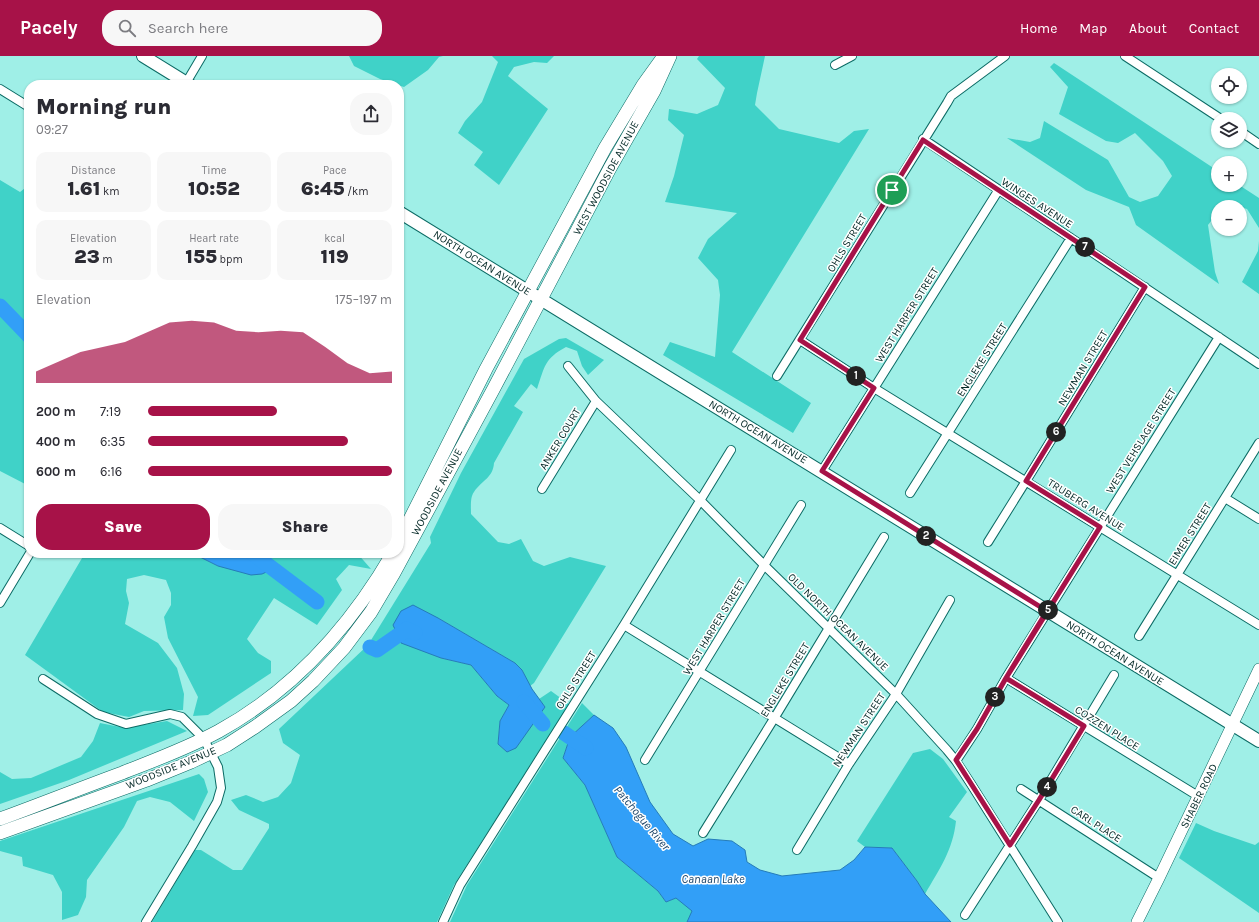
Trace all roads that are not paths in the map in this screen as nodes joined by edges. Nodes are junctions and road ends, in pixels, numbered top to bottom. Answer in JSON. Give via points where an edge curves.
{"nodes":[{"id":1,"x":143,"y":56,"type":"edge"},
{"id":2,"x":202,"y":56,"type":"edge"},
{"id":3,"x":664,"y":56,"type":"edge"},
{"id":4,"x":670,"y":56,"type":"edge"},
{"id":5,"x":852,"y":56,"type":"edge"},
{"id":6,"x":1006,"y":56,"type":"edge"},
{"id":7,"x":1125,"y":56,"type":"edge"},
{"id":8,"x":835,"y":65,"type":"dead end"},
{"id":9,"x":182,"y":80,"type":"edge"},
{"id":10,"x":190,"y":80,"type":"edge"},
{"id":11,"x":0,"y":89,"type":"edge"},
{"id":12,"x":24,"y":104,"type":"edge"},
{"id":13,"x":1211,"y":112,"type":"edge"},
{"id":14,"x":1247,"y":136,"type":"edge"},
{"id":15,"x":923,"y":140,"type":"junction"},
{"id":16,"x":1259,"y":144,"type":"edge"},
{"id":17,"x":998,"y":191,"type":"junction"},
{"id":18,"x":404,"y":215,"type":"edge"},
{"id":19,"x":1071,"y":238,"type":"junction"},
{"id":20,"x":1145,"y":287,"type":"junction"},
{"id":21,"x":527,"y":291,"type":"junction"},
{"id":22,"x":541,"y":299,"type":"junction"},
{"id":23,"x":1219,"y":337,"type":"junction"},
{"id":24,"x":800,"y":340,"type":"junction"},
{"id":25,"x":1259,"y":364,"type":"edge"},
{"id":26,"x":568,"y":366,"type":"dead end"},
{"id":27,"x":777,"y":376,"type":"dead end"},
{"id":28,"x":874,"y":388,"type":"junction"},
{"id":29,"x":596,"y":401,"type":"junction"},
{"id":30,"x":949,"y":433,"type":"junction"},
{"id":31,"x":1259,"y":443,"type":"edge"},
{"id":32,"x":731,"y":450,"type":"dead end"},
{"id":33,"x":822,"y":471,"type":"junction"},
{"id":34,"x":1026,"y":481,"type":"junction"},
{"id":35,"x":542,"y":489,"type":"dead end"},
{"id":36,"x":910,"y":493,"type":"dead end"},
{"id":37,"x":1225,"y":498,"type":"junction"},
{"id":38,"x":700,"y":501,"type":"junction"},
{"id":39,"x":801,"y":505,"type":"dead end"},
{"id":40,"x":1259,"y":519,"type":"edge"},
{"id":41,"x":1100,"y":527,"type":"junction"},
{"id":42,"x":0,"y":528,"type":"edge"},
{"id":43,"x":404,"y":531,"type":"edge"},
{"id":44,"x":884,"y":536,"type":"dead end"},
{"id":45,"x":988,"y":542,"type":"dead end"},
{"id":46,"x":24,"y":543,"type":"edge"},
{"id":47,"x":404,"y":554,"type":"edge"},
{"id":48,"x":27,"y":558,"type":"edge"},
{"id":49,"x":390,"y":558,"type":"edge"},
{"id":50,"x":402,"y":558,"type":"edge"},
{"id":51,"x":765,"y":566,"type":"junction"},
{"id":52,"x":1177,"y":574,"type":"junction"},
{"id":53,"x":950,"y":600,"type":"dead end"},
{"id":54,"x":0,"y":603,"type":"edge"},
{"id":55,"x":1047,"y":611,"type":"junction"},
{"id":56,"x":624,"y":625,"type":"junction"},
{"id":57,"x":1259,"y":625,"type":"edge"},
{"id":58,"x":828,"y":628,"type":"junction"},
{"id":59,"x":1139,"y":636,"type":"dead end"},
{"id":60,"x":1259,"y":669,"type":"edge"},
{"id":61,"x":700,"y":672,"type":"junction"},
{"id":62,"x":1114,"y":676,"type":"dead end"},
{"id":63,"x":1006,"y":678,"type":"junction"},
{"id":64,"x":44,"y":679,"type":"dead end"},
{"id":65,"x":896,"y":694,"type":"junction"},
{"id":66,"x":775,"y":717,"type":"junction"},
{"id":67,"x":1232,"y":725,"type":"junction"},
{"id":68,"x":1084,"y":726,"type":"junction"},
{"id":69,"x":1259,"y":741,"type":"edge"},
{"id":70,"x":208,"y":746,"type":"junction"},
{"id":71,"x":645,"y":760,"type":"dead end"},
{"id":72,"x":956,"y":760,"type":"junction"},
{"id":73,"x":849,"y":764,"type":"junction"},
{"id":74,"x":1021,"y":789,"type":"dead end"},
{"id":75,"x":1198,"y":796,"type":"junction"},
{"id":76,"x":1039,"y":800,"type":"junction"},
{"id":77,"x":0,"y":819,"type":"edge"},
{"id":78,"x":0,"y":833,"type":"edge"},
{"id":79,"x":703,"y":833,"type":"dead end"},
{"id":80,"x":1010,"y":845,"type":"junction"},
{"id":81,"x":797,"y":850,"type":"dead end"},
{"id":82,"x":1160,"y":878,"type":"junction"},
{"id":83,"x":1053,"y":914,"type":"junction"},
{"id":84,"x":965,"y":915,"type":"dead end"},
{"id":85,"x":146,"y":922,"type":"edge"},
{"id":86,"x":442,"y":922,"type":"edge"},
{"id":87,"x":1048,"y":922,"type":"edge"},
{"id":88,"x":1058,"y":922,"type":"edge"},
{"id":89,"x":1137,"y":922,"type":"edge"}],
"edges":[{"from":1,"to":9,"type":"main road"},
{"from":2,"to":10,"type":"street"},
{"from":3,"to":21,"type":"main road","name":"WEST WOODSIDE AVENUE","via":[[643,85],[605,148]]},
{"from":4,"to":22,"type":"main road","name":"WEST WOODSIDE AVENUE","via":[[654,91]]},
{"from":5,"to":8,"type":"street"},
{"from":6,"to":15,"type":"street","name":"OHLS STREET","via":[[951,96]]},
{"from":7,"to":13,"type":"street"},
{"from":11,"to":12,"type":"street"},
{"from":14,"to":16,"type":"street"},
{"from":15,"to":17,"type":"street","name":"WINGES AVENUE"},
{"from":15,"to":24,"type":"street","name":"OHLS STREET"},
{"from":17,"to":19,"type":"street","name":"WINGES AVENUE"},
{"from":17,"to":28,"type":"street","name":"WEST HARPER STREET"},
{"from":18,"to":21,"type":"main road","name":"NORTH OCEAN AVENUE"},
{"from":19,"to":20,"type":"street","name":"WINGES AVENUE"},
{"from":19,"to":30,"type":"street","name":"ENGLEKE STREET"},
{"from":20,"to":23,"type":"street","name":"WINGES AVENUE"},
{"from":20,"to":34,"type":"street","name":"NEWMAN STREET"},
{"from":21,"to":22,"type":"main road","name":"NORTH OCEAN AVENUE"},
{"from":21,"to":43,"type":"main road","name":"WOODSIDE AVENUE"},
{"from":22,"to":33,"type":"main road","name":"NORTH OCEAN AVENUE"},
{"from":22,"to":47,"type":"main road","name":"WOODSIDE AVENUE"},
{"from":23,"to":25,"type":"street","name":"WINGES AVENUE"},
{"from":23,"to":41,"type":"street","name":"WEST VEHSLAGE STREET"},
{"from":24,"to":27,"type":"street","name":"OHLS STREET"},
{"from":24,"to":28,"type":"street","name":"TRUBERG AVENUE"},
{"from":26,"to":29,"type":"street","name":"OLD NORTH OCEAN AVENUE"},
{"from":28,"to":30,"type":"street","name":"TRUBERG AVENUE"},
{"from":28,"to":33,"type":"street","name":"WEST HARPER STREET"},
{"from":29,"to":35,"type":"street","name":"ANKER COURT"},
{"from":29,"to":38,"type":"street","name":"OLD NORTH OCEAN AVENUE"},
{"from":30,"to":34,"type":"street","name":"TRUBERG AVENUE"},
{"from":30,"to":36,"type":"street","name":"ENGLEKE STREET"},
{"from":31,"to":37,"type":"street","name":"EIMER STREET"},
{"from":32,"to":38,"type":"street","name":"OHLS STREET"},
{"from":33,"to":55,"type":"main road","name":"NORTH OCEAN AVENUE"},
{"from":34,"to":41,"type":"street","name":"TRUBERG AVENUE"},
{"from":34,"to":45,"type":"street","name":"NEWMAN STREET"},
{"from":37,"to":40,"type":"street"},
{"from":37,"to":52,"type":"street","name":"EIMER STREET"},
{"from":38,"to":51,"type":"street","name":"OLD NORTH OCEAN AVENUE"},
{"from":38,"to":56,"type":"street","name":"OHLS STREET"},
{"from":39,"to":51,"type":"street","name":"WEST HARPER STREET"},
{"from":41,"to":52,"type":"street","name":"TRUBERG AVENUE"},
{"from":41,"to":55,"type":"street","name":"WEST VEHSLAGE STREET"},
{"from":42,"to":46,"type":"street"},
{"from":44,"to":58,"type":"street","name":"ENGLEKE STREET"},
{"from":48,"to":54,"type":"street"},
{"from":49,"to":70,"type":"main road","name":"WOODSIDE AVENUE","via":[[354,614],[335,637],[282,688]]},
{"from":50,"to":70,"type":"main road","name":"WOODSIDE AVENUE","via":[[362,625],[334,659],[291,701],[255,727]]},
{"from":51,"to":58,"type":"street","name":"OLD NORTH OCEAN AVENUE"},
{"from":51,"to":61,"type":"street","name":"WEST HARPER STREET"},
{"from":52,"to":57,"type":"street","name":"TRUBERG AVENUE"},
{"from":52,"to":59,"type":"street","name":"EIMER STREET"},
{"from":53,"to":65,"type":"street","name":"NEWMAN STREET"},
{"from":55,"to":63,"type":"street","name":"WEST VEHSLAGE STREET"},
{"from":55,"to":67,"type":"main road","name":"NORTH OCEAN AVENUE"},
{"from":56,"to":61,"type":"street"},
{"from":56,"to":86,"type":"street","name":"OHLS STREET","via":[[460,885]]},
{"from":58,"to":65,"type":"street","name":"OLD NORTH OCEAN AVENUE"},
{"from":58,"to":66,"type":"street","name":"ENGLEKE STREET"},
{"from":60,"to":67,"type":"street","name":"SHABER ROAD"},
{"from":61,"to":66,"type":"street"},
{"from":61,"to":71,"type":"street","name":"WEST HARPER STREET"},
{"from":62,"to":68,"type":"street"},
{"from":63,"to":68,"type":"street","name":"COZZEN PLACE"},
{"from":63,"to":72,"type":"street","name":"WEST VEHSLAGE STREET"},
{"from":64,"to":70,"type":"street","via":[[97,714],[126,724],[162,716],[182,717]]},
{"from":65,"to":72,"type":"street","name":"OLD NORTH OCEAN AVENUE"},
{"from":65,"to":73,"type":"street","name":"NEWMAN STREET"},
{"from":66,"to":73,"type":"street"},
{"from":66,"to":79,"type":"street","name":"ENGLEKE STREET"},
{"from":67,"to":69,"type":"main road","name":"NORTH OCEAN AVENUE"},
{"from":67,"to":75,"type":"street","name":"SHABER ROAD"},
{"from":68,"to":75,"type":"street","name":"COZZEN PLACE"},
{"from":68,"to":76,"type":"street"},
{"from":70,"to":77,"type":"main road","name":"WOODSIDE AVENUE","via":[[184,748]]},
{"from":70,"to":78,"type":"main road","name":"WOODSIDE AVENUE","via":[[147,780]]},
{"from":70,"to":85,"type":"street","via":[[218,767],[221,780],[220,795]]},
{"from":72,"to":80,"type":"street","name":"OLD NORTH OCEAN AVENUE"},
{"from":73,"to":81,"type":"street","name":"NEWMAN STREET"},
{"from":74,"to":76,"type":"street","name":"CARL PLACE"},
{"from":75,"to":82,"type":"street","name":"SHABER ROAD"},
{"from":76,"to":80,"type":"street"},
{"from":76,"to":82,"type":"street","name":"CARL PLACE"},
{"from":80,"to":83,"type":"street","name":"OLD NORTH OCEAN AVENUE"},
{"from":80,"to":84,"type":"street"},
{"from":82,"to":89,"type":"street","name":"SHABER ROAD"},
{"from":83,"to":87,"type":"street"},
{"from":83,"to":88,"type":"street","name":"OLD NORTH OCEAN AVENUE"}]}
